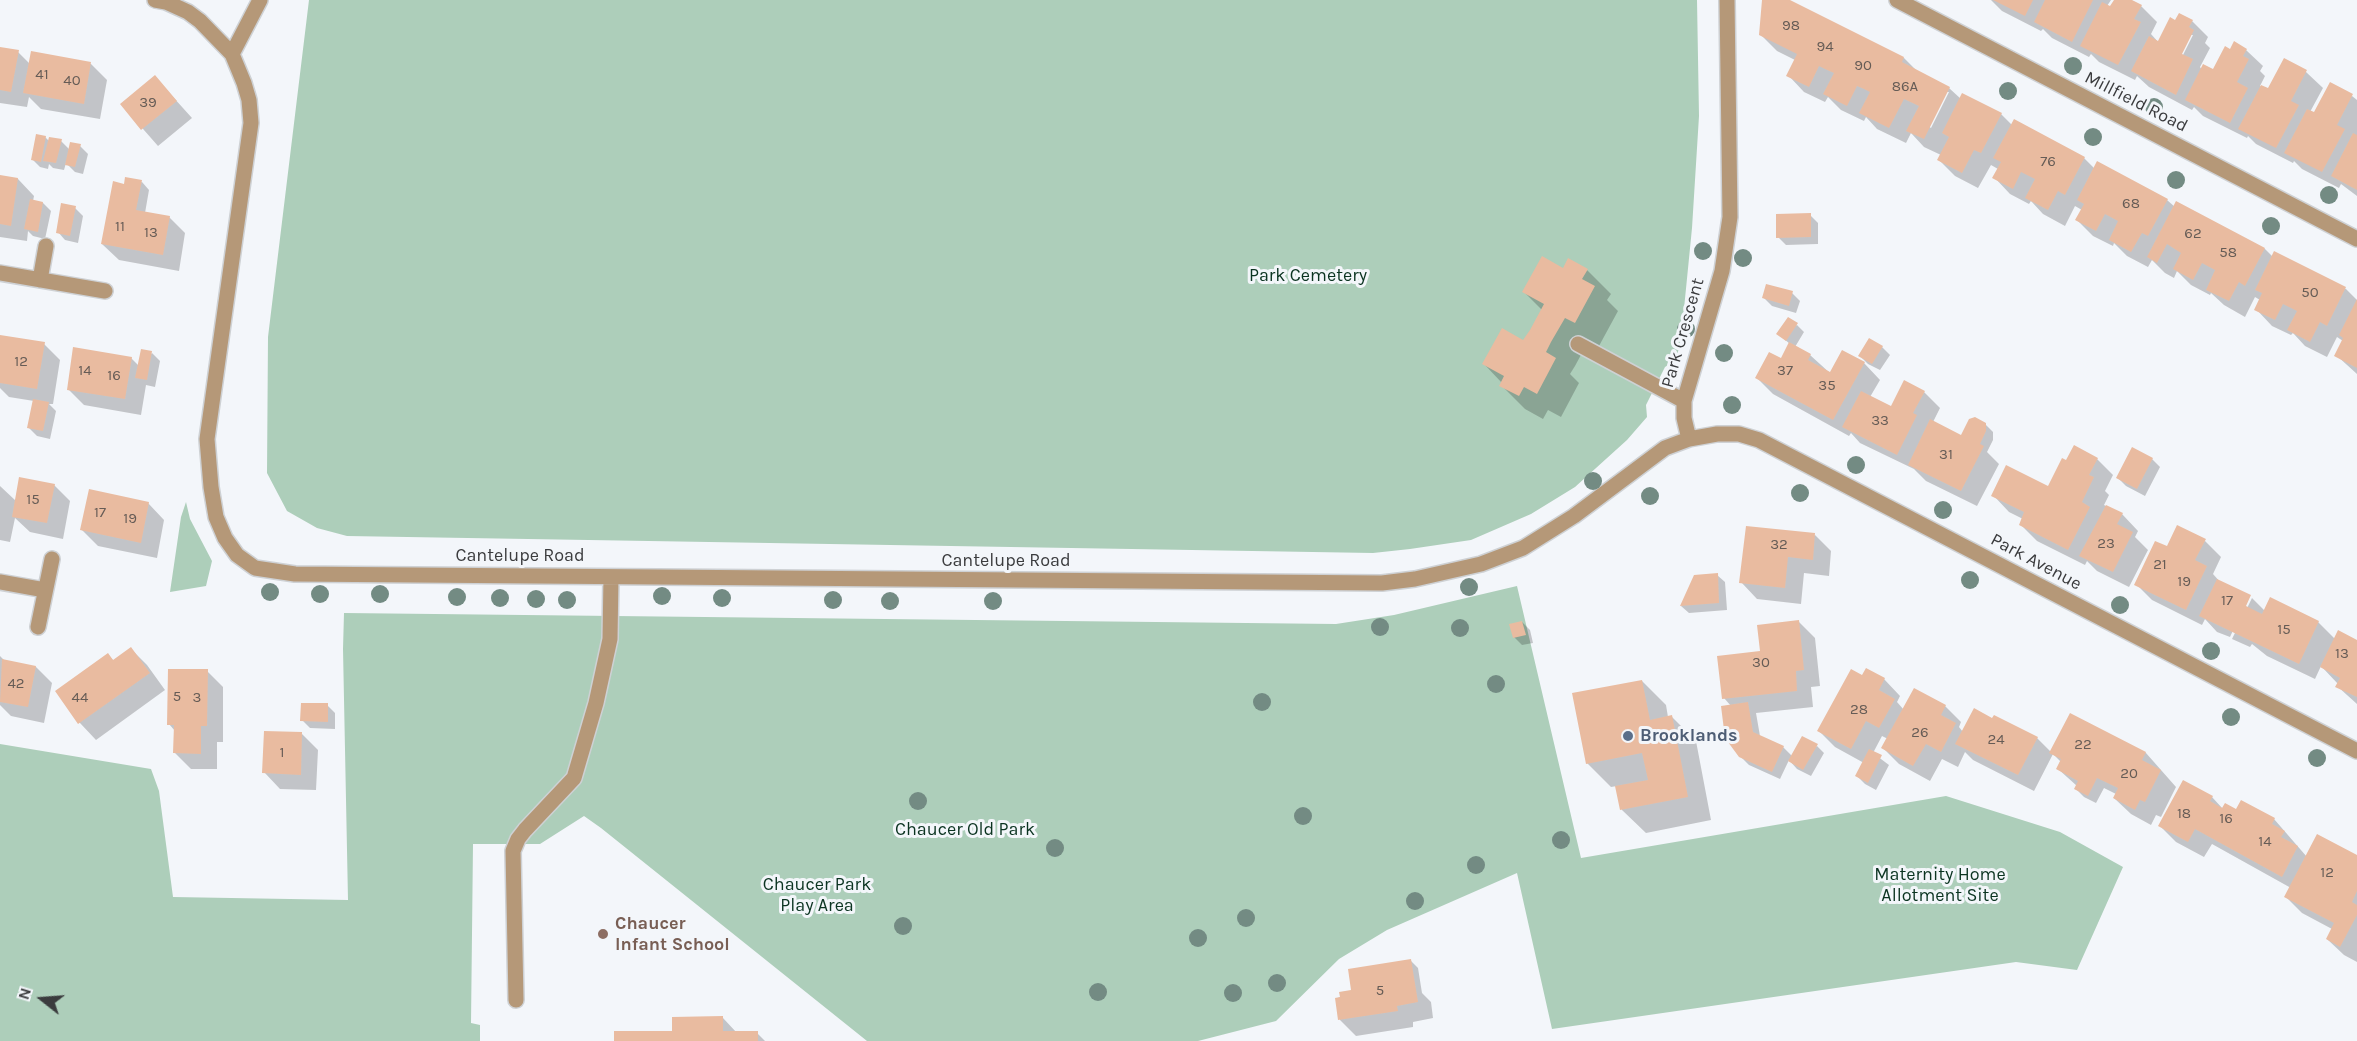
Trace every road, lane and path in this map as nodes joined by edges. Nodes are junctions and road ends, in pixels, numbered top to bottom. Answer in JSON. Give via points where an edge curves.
{"nodes":[{"id":1,"x":155,"y":0,"type":"edge"},
{"id":2,"x":260,"y":0,"type":"edge"},
{"id":3,"x":1727,"y":0,"type":"edge"},
{"id":4,"x":1897,"y":0,"type":"edge"},
{"id":5,"x":232,"y":54,"type":"junction"},
{"id":6,"x":2357,"y":239,"type":"edge"},
{"id":7,"x":46,"y":246,"type":"dead end"},
{"id":8,"x":0,"y":273,"type":"edge"},
{"id":9,"x":40,"y":280,"type":"junction"},
{"id":10,"x":105,"y":291,"type":"dead end"},
{"id":11,"x":1578,"y":344,"type":"dead end"},
{"id":12,"x":1684,"y":401,"type":"junction"},
{"id":13,"x":1689,"y":439,"type":"junction"},
{"id":14,"x":52,"y":559,"type":"dead end"},
{"id":15,"x":611,"y":577,"type":"junction"},
{"id":16,"x":0,"y":582,"type":"edge"},
{"id":17,"x":45,"y":590,"type":"junction"},
{"id":18,"x":38,"y":627,"type":"dead end"},
{"id":19,"x":2357,"y":752,"type":"edge"},
{"id":20,"x":516,"y":1000,"type":"dead end"}],
"edges":[{"from":1,"to":5,"type":"street","via":[[188,12]]},
{"from":2,"to":5,"type":"street"},
{"from":3,"to":12,"type":"street","name":"Park Crescent","via":[[1728,239]]},
{"from":4,"to":6,"type":"street","name":"Millfield Road"},
{"from":5,"to":15,"type":"street","name":"Cantelupe Road","via":[[249,100],[250,123],[207,439],[216,517],[237,555],[255,568],[295,574]]},
{"from":7,"to":9,"type":"street"},
{"from":8,"to":9,"type":"street"},
{"from":9,"to":10,"type":"street"},
{"from":11,"to":12,"type":"street"},
{"from":12,"to":13,"type":"street","name":"Park Crescent"},
{"from":13,"to":15,"type":"street","name":"Cantelupe Road","via":[[1655,454],[1575,516],[1523,548],[1481,564],[1415,579],[1382,583]]},
{"from":13,"to":19,"type":"street","name":"Park Avenue","via":[[1739,434],[1760,440]]},
{"from":14,"to":17,"type":"street"},
{"from":15,"to":20,"type":"street","via":[[610,639],[574,778],[525,830],[513,851]]},
{"from":16,"to":17,"type":"street"},
{"from":17,"to":18,"type":"street"}]}
